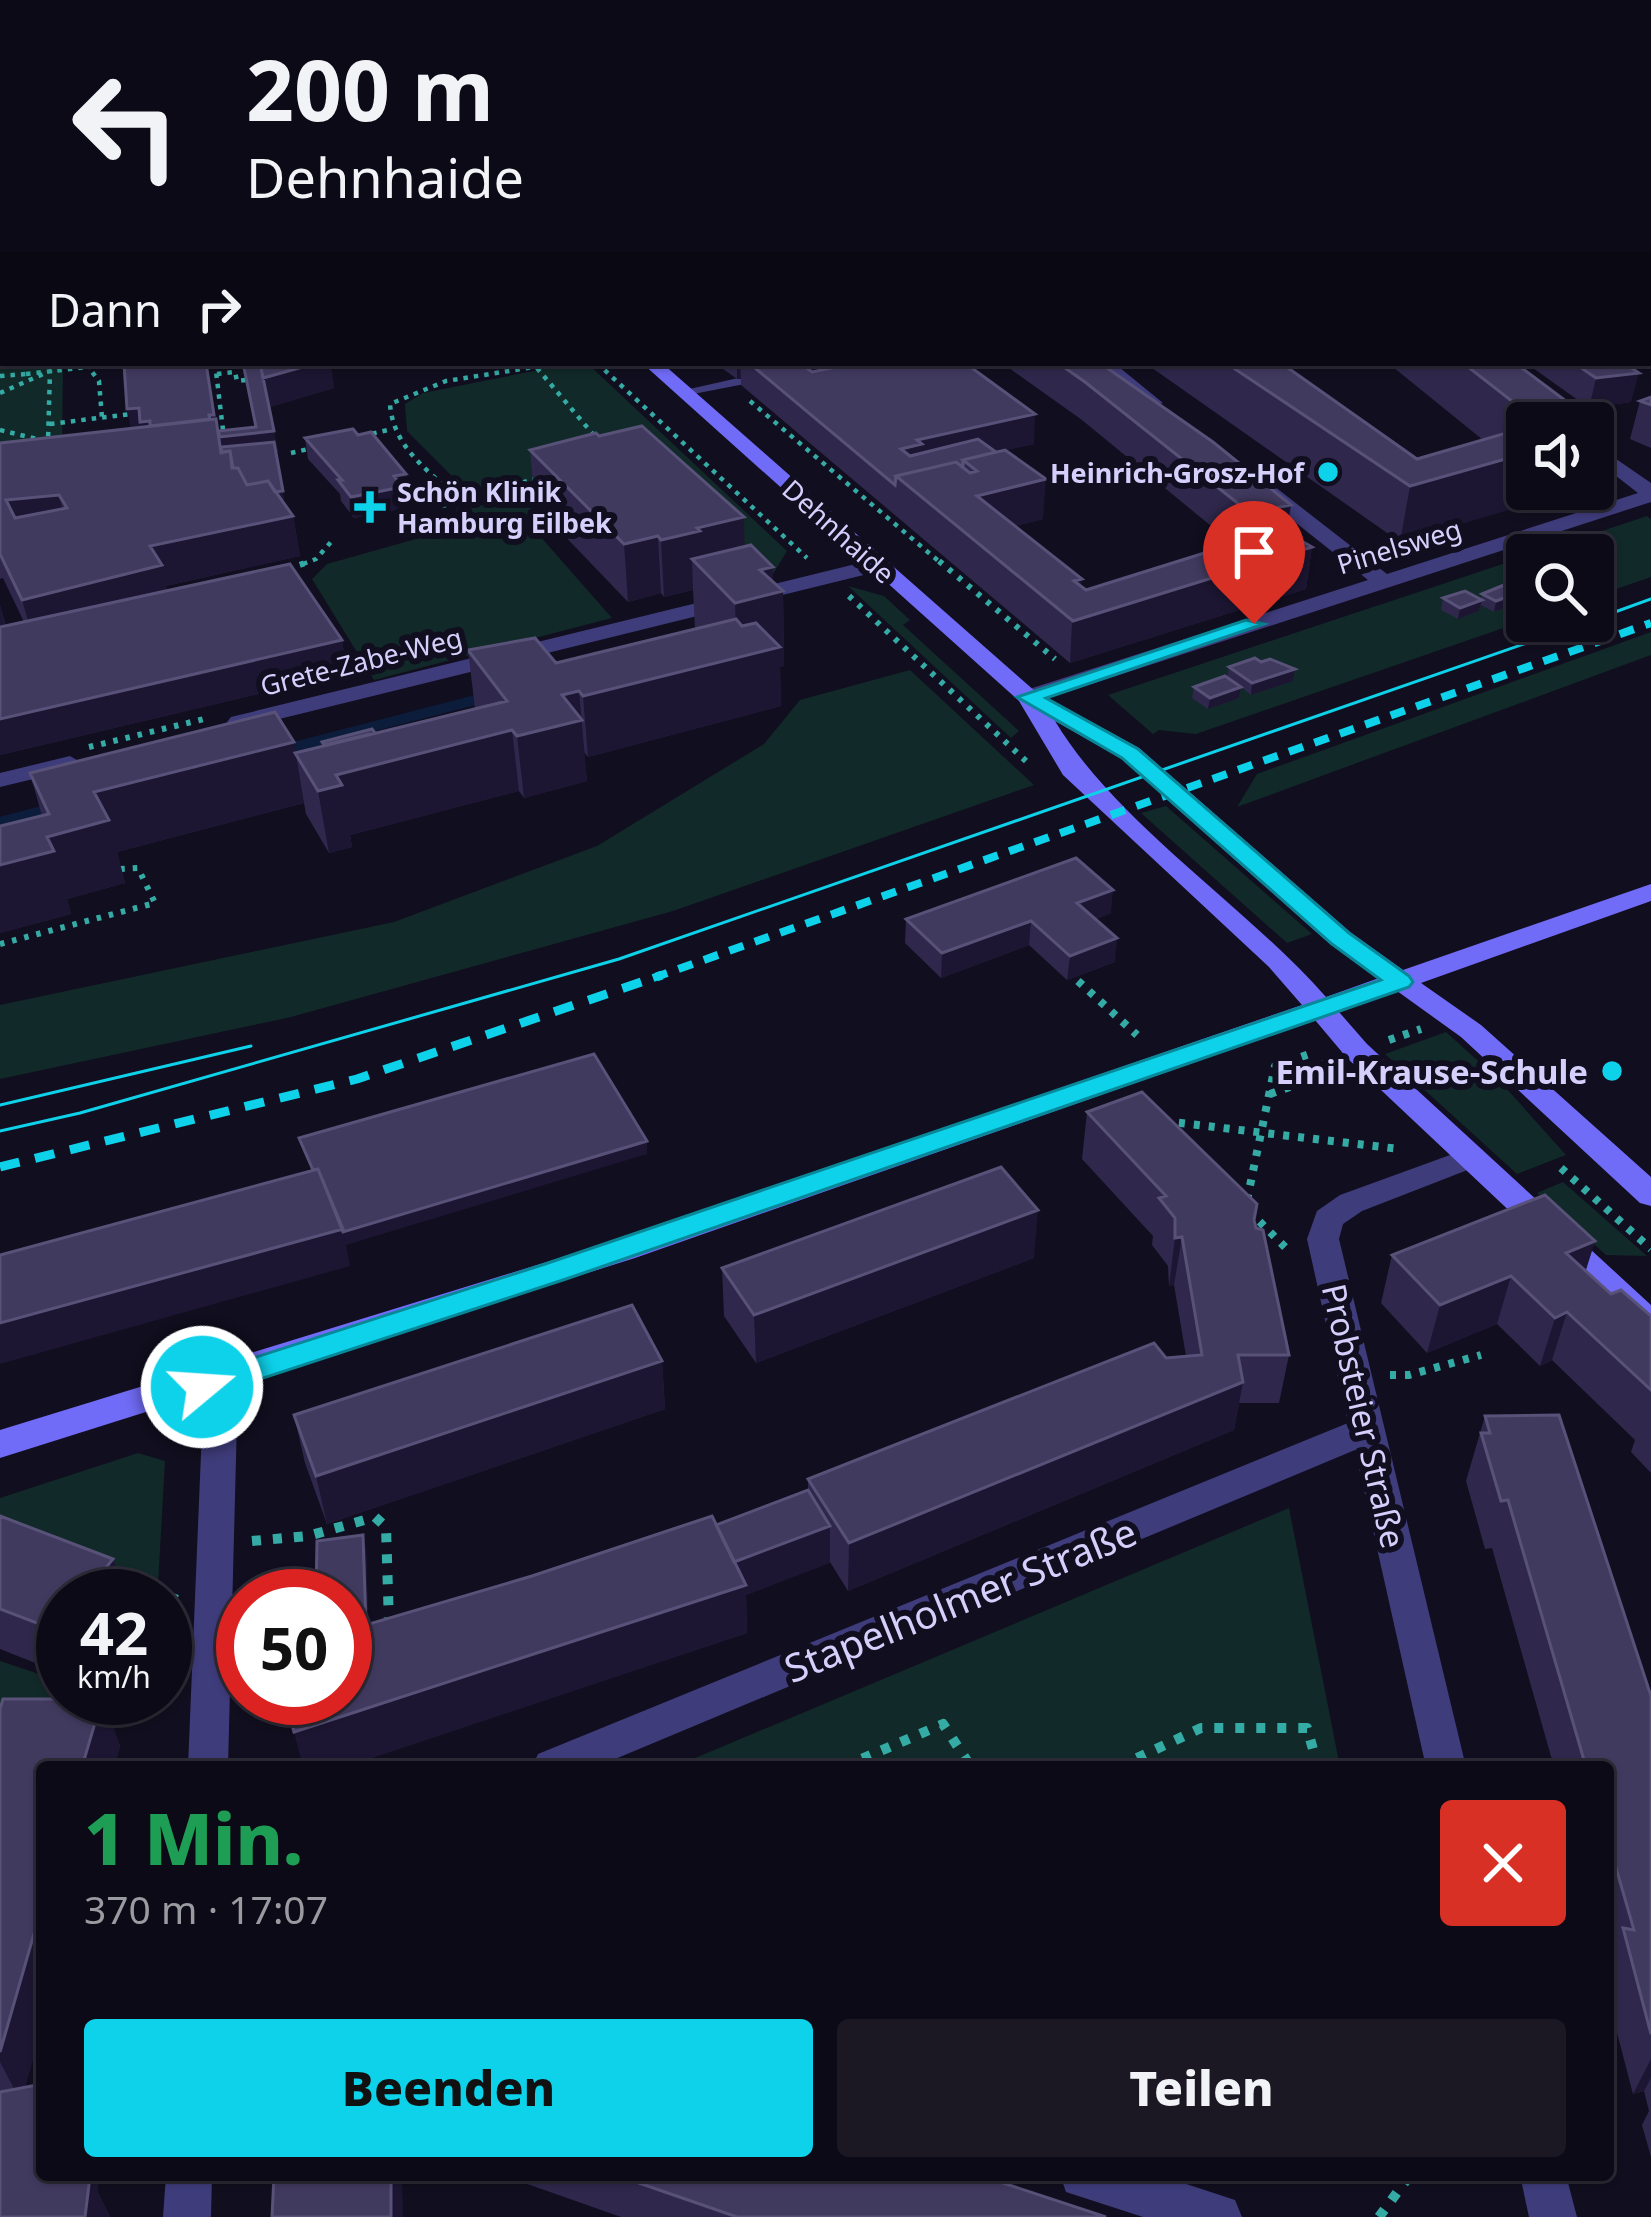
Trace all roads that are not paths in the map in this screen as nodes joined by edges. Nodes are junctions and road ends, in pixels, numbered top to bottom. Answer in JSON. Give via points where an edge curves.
{"nodes":[{"id":1,"x":653,"y":366,"type":"edge"},
{"id":2,"x":1106,"y":366,"type":"edge"},
{"id":3,"x":772,"y":375,"type":"edge"},
{"id":4,"x":683,"y":392,"type":"junction"},
{"id":5,"x":1180,"y":423,"type":"edge"},
{"id":6,"x":1614,"y":465,"type":"edge"},
{"id":7,"x":1235,"y":466,"type":"edge"},
{"id":8,"x":1651,"y":494,"type":"edge"},
{"id":9,"x":876,"y":565,"type":"junction"},
{"id":10,"x":1383,"y":581,"type":"junction"},
{"id":11,"x":1028,"y":697,"type":"junction"},
{"id":12,"x":218,"y":727,"type":"edge"},
{"id":13,"x":87,"y":759,"type":"edge"},
{"id":14,"x":0,"y":780,"type":"edge"},
{"id":15,"x":1651,"y":892,"type":"edge"},
{"id":16,"x":1400,"y":982,"type":"junction"},
{"id":17,"x":1321,"y":1011,"type":"junction"},
{"id":18,"x":1472,"y":1157,"type":"junction"},
{"id":19,"x":1651,"y":1195,"type":"edge"},
{"id":20,"x":1651,"y":1324,"type":"edge"},
{"id":21,"x":221,"y":1381,"type":"junction"},
{"id":22,"x":1368,"y":1430,"type":"junction"},
{"id":23,"x":0,"y":1444,"type":"edge"},
{"id":24,"x":208,"y":1761,"type":"edge"},
{"id":25,"x":567,"y":1761,"type":"edge"},
{"id":26,"x":1445,"y":1761,"type":"edge"},
{"id":27,"x":189,"y":2181,"type":"edge"},
{"id":28,"x":1102,"y":2181,"type":"edge"},
{"id":29,"x":1544,"y":2181,"type":"edge"},
{"id":30,"x":187,"y":2217,"type":"edge"},
{"id":31,"x":1217,"y":2217,"type":"edge"},
{"id":32,"x":1553,"y":2217,"type":"edge"}],
"edges":[{"from":1,"to":4,"type":"main road","name":"Dehnhaide"},
{"from":2,"to":5,"type":"street"},
{"from":3,"to":4,"type":"lane"},
{"from":4,"to":9,"type":"main road","name":"Dehnhaide"},
{"from":6,"to":8,"type":"street"},
{"from":7,"to":10,"type":"street"},
{"from":8,"to":10,"type":"street","name":"Pinelsweg"},
{"from":9,"to":11,"type":"main road","name":"Dehnhaide"},
{"from":9,"to":12,"type":"street","name":"Grete-Zabe-Weg"},
{"from":10,"to":11,"type":"street","name":"Pinelsweg"},
{"from":11,"to":16,"type":"main road","name":"Dehnhaide","via":[[1130,753]]},
{"from":11,"to":17,"type":"main road","name":"Dehnhaide","via":[[1072,770],[1279,961]]},
{"from":13,"to":14,"type":"street"},
{"from":15,"to":16,"type":"main road"},
{"from":16,"to":17,"type":"main road"},
{"from":16,"to":19,"type":"main road","name":"Dehnhaide","via":[[1455,1018]]},
{"from":17,"to":18,"type":"main road","name":"Dehnhaide"},
{"from":17,"to":21,"type":"main road"},
{"from":18,"to":20,"type":"main road","name":"Dehnhaide"},
{"from":18,"to":22,"type":"street","name":"Probsteier Straße","via":[[1328,1219],[1322,1239]]},
{"from":21,"to":23,"type":"main road"},
{"from":21,"to":24,"type":"street"},
{"from":22,"to":25,"type":"street","name":"Stapelholmer Straße"},
{"from":22,"to":26,"type":"street","name":"Probsteier Straße"},
{"from":27,"to":30,"type":"street"},
{"from":28,"to":31,"type":"street"},
{"from":29,"to":32,"type":"street"}]}
